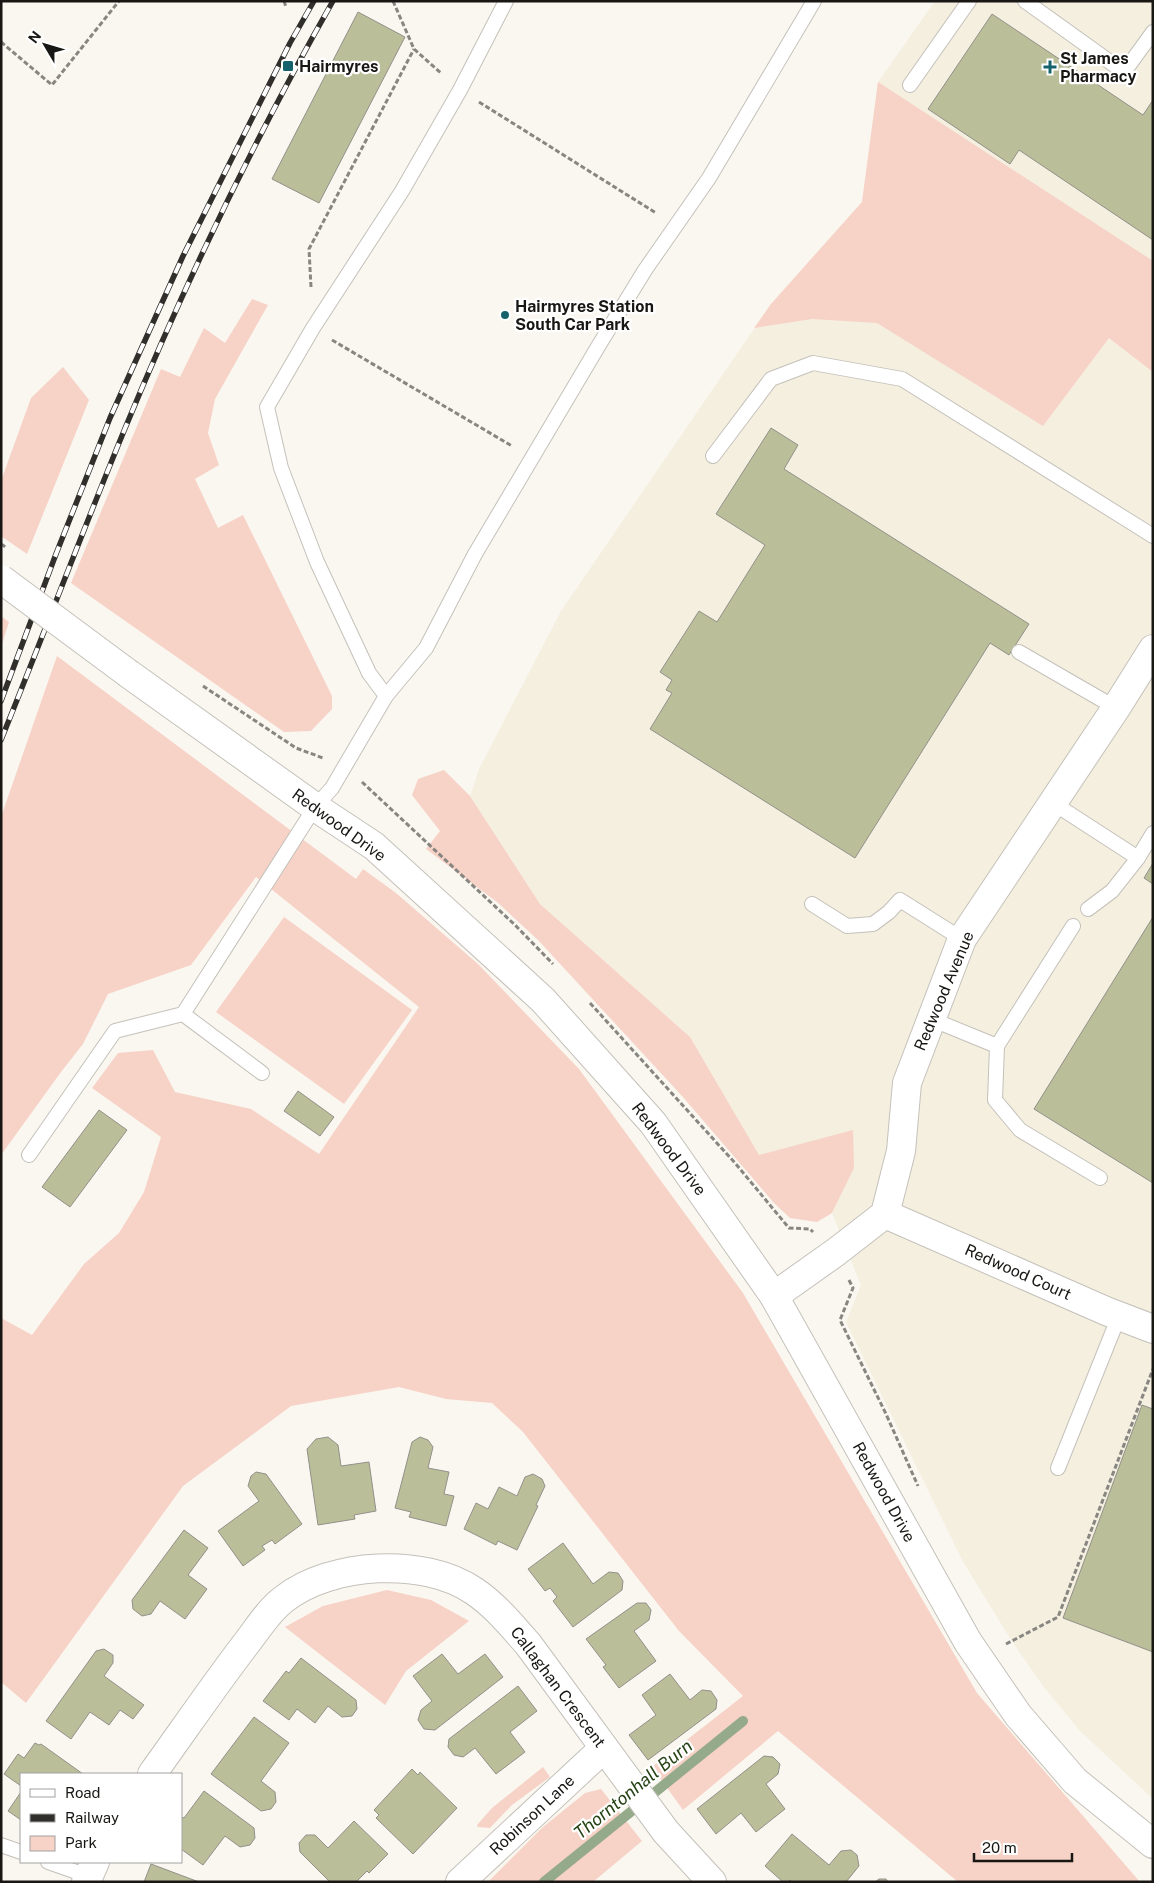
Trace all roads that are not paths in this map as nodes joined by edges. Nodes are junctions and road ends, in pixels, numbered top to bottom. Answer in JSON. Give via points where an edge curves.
{"nodes":[{"id":1,"x":506,"y":1,"type":"edge"},
{"id":2,"x":814,"y":1,"type":"edge"},
{"id":3,"x":969,"y":1,"type":"edge"},
{"id":4,"x":1026,"y":1,"type":"edge"},
{"id":5,"x":1153,"y":32,"type":"edge"},
{"id":6,"x":910,"y":85,"type":"dead end"},
{"id":7,"x":713,"y":456,"type":"dead end"},
{"id":8,"x":1153,"y":536,"type":"edge"},
{"id":9,"x":1,"y":579,"type":"edge"},
{"id":10,"x":1153,"y":649,"type":"edge"},
{"id":11,"x":1019,"y":652,"type":"dead end"},
{"id":12,"x":386,"y":696,"type":"junction"},
{"id":13,"x":1116,"y":708,"type":"junction"},
{"id":14,"x":1053,"y":803,"type":"junction"},
{"id":15,"x":315,"y":808,"type":"junction"},
{"id":16,"x":1153,"y":833,"type":"edge"},
{"id":17,"x":1138,"y":858,"type":"junction"},
{"id":18,"x":812,"y":904,"type":"dead end"},
{"id":19,"x":1088,"y":909,"type":"dead end"},
{"id":20,"x":1073,"y":926,"type":"dead end"},
{"id":21,"x":962,"y":939,"type":"junction"},
{"id":22,"x":183,"y":1014,"type":"junction"},
{"id":23,"x":931,"y":1019,"type":"junction"},
{"id":24,"x":997,"y":1046,"type":"junction"},
{"id":25,"x":262,"y":1073,"type":"dead end"},
{"id":26,"x":29,"y":1155,"type":"dead end"},
{"id":27,"x":1100,"y":1178,"type":"dead end"},
{"id":28,"x":885,"y":1214,"type":"junction"},
{"id":29,"x":774,"y":1296,"type":"junction"},
{"id":30,"x":1120,"y":1316,"type":"junction"},
{"id":31,"x":1153,"y":1329,"type":"edge"},
{"id":32,"x":1058,"y":1468,"type":"dead end"},
{"id":33,"x":604,"y":1748,"type":"junction"},
{"id":34,"x":153,"y":1773,"type":"edge"},
{"id":35,"x":1153,"y":1844,"type":"edge"},
{"id":36,"x":1,"y":1845,"type":"edge"},
{"id":37,"x":20,"y":1852,"type":"edge"},
{"id":38,"x":52,"y":1863,"type":"edge"},
{"id":39,"x":90,"y":1873,"type":"edge"},
{"id":40,"x":460,"y":1882,"type":"edge"},
{"id":41,"x":712,"y":1882,"type":"edge"}],
"edges":[{"from":1,"to":12,"type":"lane","via":[[402,191],[313,328],[267,407],[281,468],[317,562],[369,673]]},
{"from":2,"to":12,"type":"lane","via":[[708,178],[645,270],[475,554],[426,648]]},
{"from":3,"to":6,"type":"lane"},
{"from":4,"to":5,"type":"lane","via":[[1124,72]]},
{"from":7,"to":8,"type":"lane","via":[[771,379],[813,363],[902,379]]},
{"from":9,"to":15,"type":"street","name":"Redwood Drive","bridge":true},
{"from":10,"to":13,"type":"street","name":"Redwood Avenue"},
{"from":11,"to":13,"type":"lane"},
{"from":12,"to":15,"type":"lane","via":[[332,788]]},
{"from":13,"to":14,"type":"street","name":"Redwood Avenue"},
{"from":14,"to":17,"type":"lane"},
{"from":14,"to":21,"type":"street","name":"Redwood Avenue"},
{"from":15,"to":22,"type":"lane"},
{"from":15,"to":29,"type":"street","name":"Redwood Drive","via":[[374,846],[543,1000],[653,1123]]},
{"from":16,"to":17,"type":"lane"},
{"from":17,"to":19,"type":"lane","via":[[1112,892]]},
{"from":18,"to":21,"type":"lane","via":[[847,926],[873,924],[900,900]]},
{"from":20,"to":24,"type":"lane"},
{"from":21,"to":23,"type":"street","name":"Redwood Avenue"},
{"from":22,"to":25,"type":"lane"},
{"from":22,"to":26,"type":"lane","via":[[115,1031]]},
{"from":23,"to":24,"type":"lane"},
{"from":23,"to":28,"type":"street","name":"Redwood Avenue","via":[[907,1083],[902,1151]]},
{"from":24,"to":27,"type":"lane","via":[[995,1100],[1020,1130]]},
{"from":28,"to":29,"type":"street"},
{"from":28,"to":30,"type":"street","name":"Redwood Court"},
{"from":29,"to":35,"type":"street","name":"Redwood Drive","via":[[968,1642],[1006,1698],[1075,1780]]},
{"from":30,"to":31,"type":"street","name":"Redwood Court"},
{"from":30,"to":32,"type":"lane"},
{"from":33,"to":34,"type":"street","name":"Callaghan Crescent","via":[[528,1644],[495,1608],[457,1582],[418,1570],[381,1567],[329,1576],[283,1600],[235,1658]]},
{"from":33,"to":40,"type":"street","name":"Robinson Lane"},
{"from":33,"to":41,"type":"street","name":"Callaghan Crescent","via":[[666,1832]]},
{"from":36,"to":37,"type":"lane"},
{"from":38,"to":39,"type":"lane"}]}
